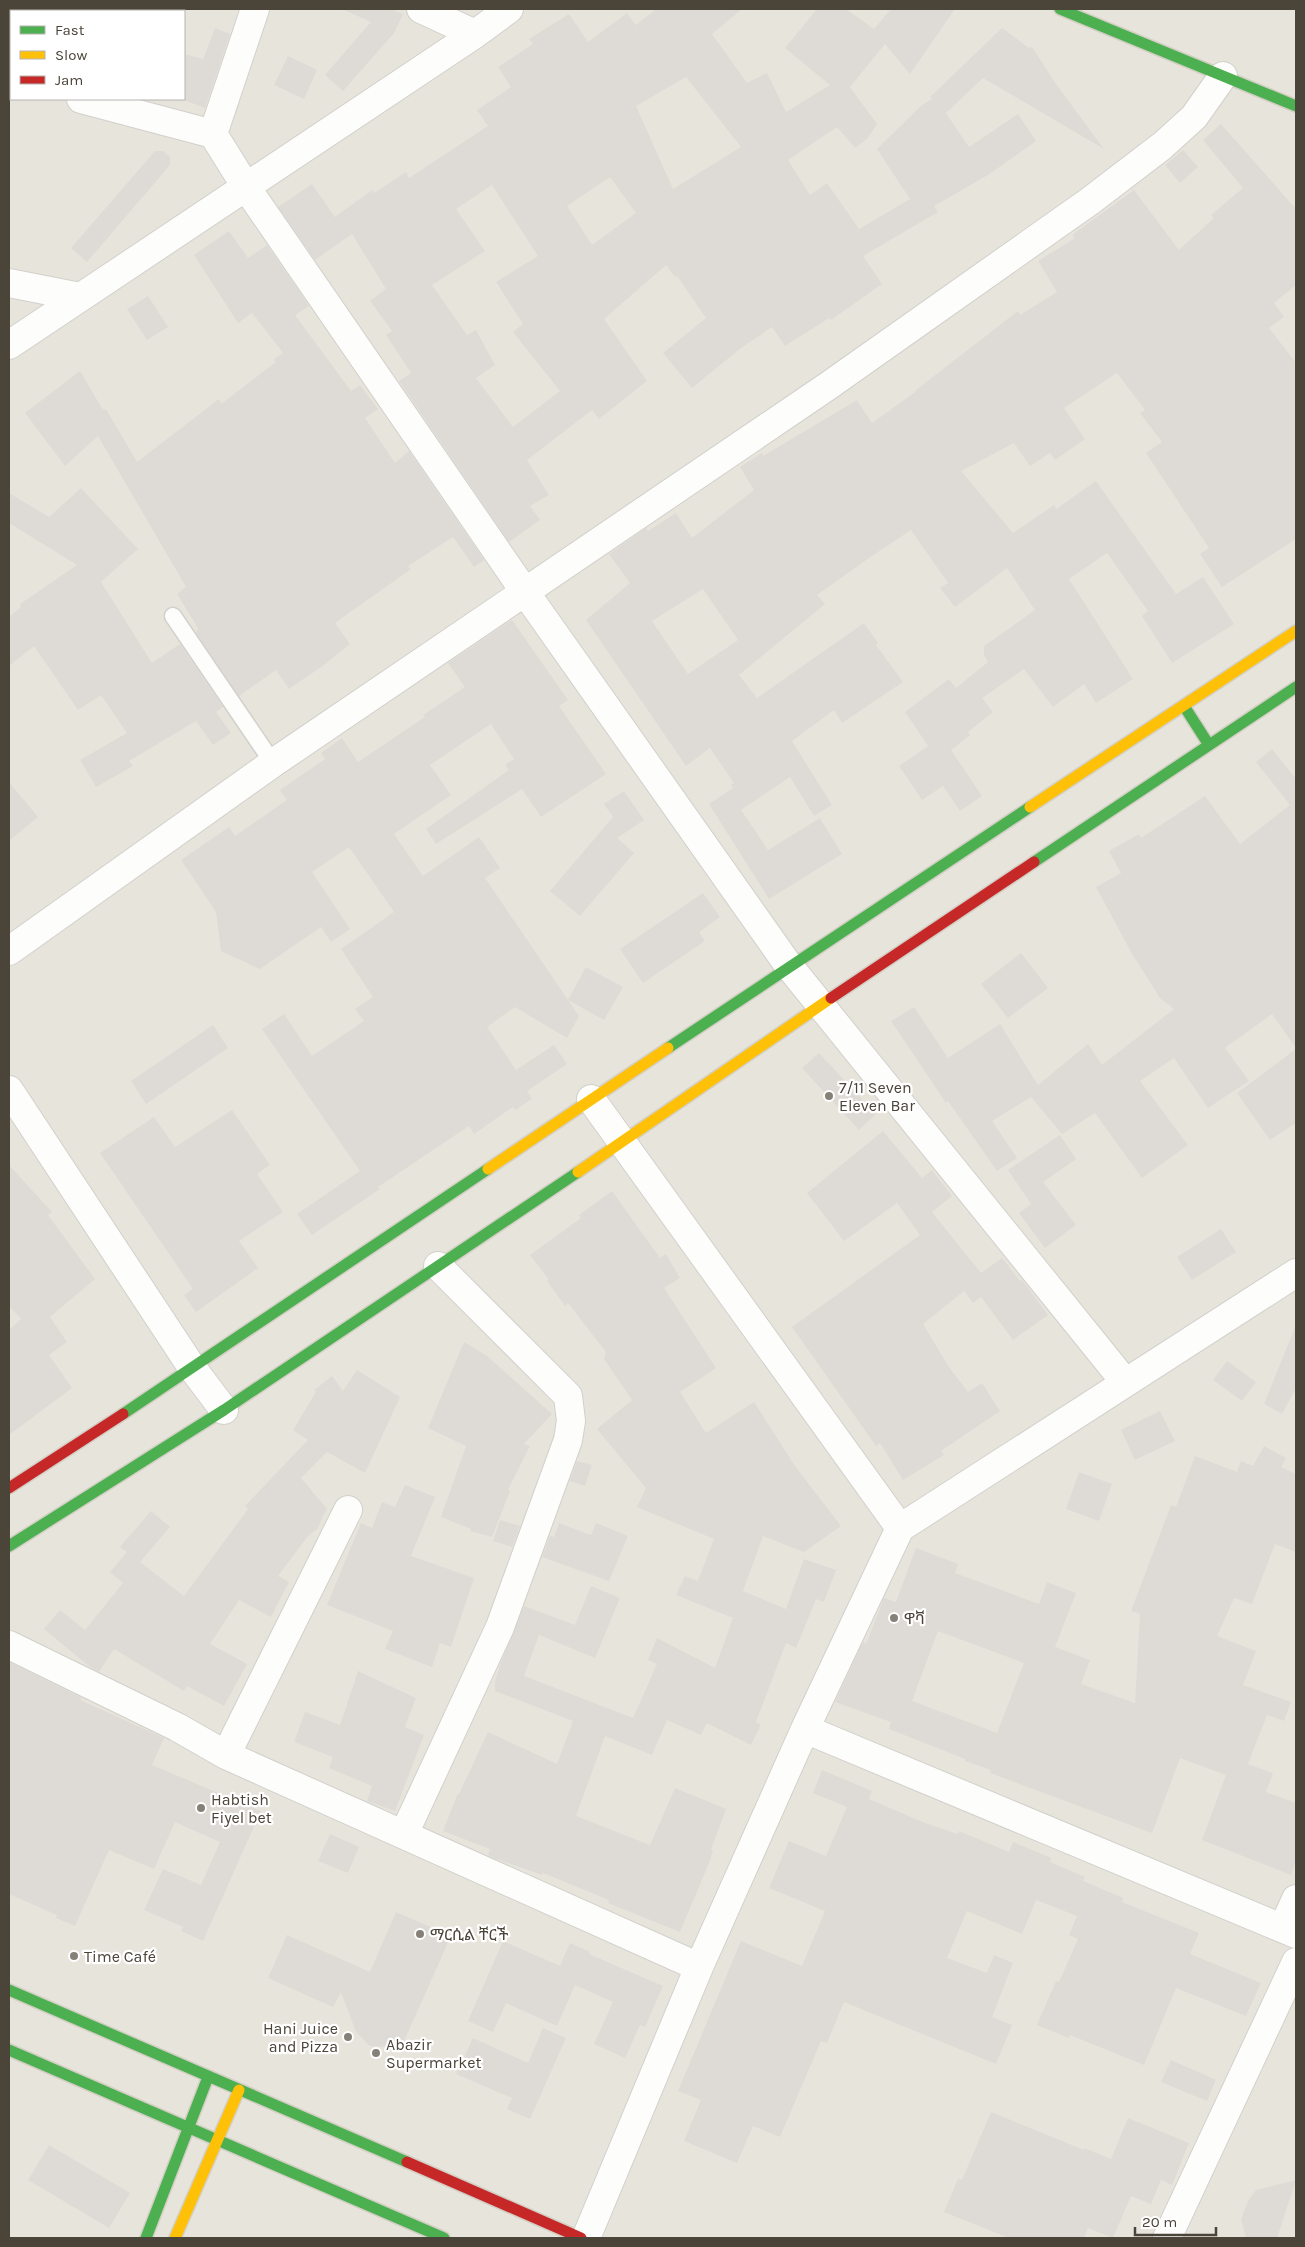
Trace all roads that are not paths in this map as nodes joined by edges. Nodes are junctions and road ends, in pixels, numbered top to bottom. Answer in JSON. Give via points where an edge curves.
{"nodes":[{"id":1,"x":256,"y":9,"type":"edge"},
{"id":2,"x":422,"y":9,"type":"edge"},
{"id":3,"x":509,"y":9,"type":"edge"},
{"id":4,"x":1077,"y":12,"type":"edge"},
{"id":5,"x":475,"y":34,"type":"junction"},
{"id":6,"x":1223,"y":76,"type":"junction"},
{"id":7,"x":85,"y":100,"type":"edge"},
{"id":8,"x":1296,"y":106,"type":"edge"},
{"id":9,"x":213,"y":134,"type":"junction"},
{"id":10,"x":246,"y":187,"type":"junction"},
{"id":11,"x":9,"y":283,"type":"edge"},
{"id":12,"x":80,"y":298,"type":"junction"},
{"id":13,"x":9,"y":345,"type":"edge"},
{"id":14,"x":525,"y":592,"type":"junction"},
{"id":15,"x":173,"y":616,"type":"dead end"},
{"id":16,"x":1296,"y":632,"type":"edge"},
{"id":17,"x":1296,"y":687,"type":"edge"},
{"id":18,"x":1184,"y":706,"type":"junction"},
{"id":19,"x":1209,"y":745,"type":"junction"},
{"id":20,"x":273,"y":763,"type":"junction"},
{"id":21,"x":9,"y":951,"type":"edge"},
{"id":22,"x":789,"y":966,"type":"junction"},
{"id":23,"x":820,"y":1004,"type":"junction"},
{"id":24,"x":9,"y":1090,"type":"edge"},
{"id":25,"x":591,"y":1099,"type":"junction"},
{"id":26,"x":624,"y":1142,"type":"junction"},
{"id":27,"x":438,"y":1266,"type":"junction"},
{"id":28,"x":1296,"y":1273,"type":"edge"},
{"id":29,"x":193,"y":1369,"type":"junction"},
{"id":30,"x":1125,"y":1382,"type":"junction"},
{"id":31,"x":224,"y":1410,"type":"junction"},
{"id":32,"x":9,"y":1488,"type":"edge"},
{"id":33,"x":348,"y":1510,"type":"dead end"},
{"id":34,"x":900,"y":1528,"type":"junction"},
{"id":35,"x":9,"y":1546,"type":"edge"},
{"id":36,"x":9,"y":1645,"type":"edge"},
{"id":37,"x":805,"y":1729,"type":"junction"},
{"id":38,"x":226,"y":1755,"type":"junction"},
{"id":39,"x":404,"y":1834,"type":"junction"},
{"id":40,"x":1296,"y":1899,"type":"edge"},
{"id":41,"x":1290,"y":1931,"type":"edge"},
{"id":42,"x":1296,"y":1962,"type":"edge"},
{"id":43,"x":699,"y":1967,"type":"junction"},
{"id":44,"x":9,"y":1990,"type":"edge"},
{"id":45,"x":9,"y":2050,"type":"edge"},
{"id":46,"x":208,"y":2077,"type":"junction"},
{"id":47,"x":239,"y":2090,"type":"junction"},
{"id":48,"x":188,"y":2126,"type":"junction"},
{"id":49,"x":219,"y":2140,"type":"junction"},
{"id":50,"x":146,"y":2238,"type":"edge"},
{"id":51,"x":175,"y":2238,"type":"edge"},
{"id":52,"x":444,"y":2238,"type":"edge"},
{"id":53,"x":581,"y":2238,"type":"edge"},
{"id":54,"x":586,"y":2238,"type":"edge"},
{"id":55,"x":1167,"y":2238,"type":"edge"}],
"edges":[{"from":1,"to":9,"type":"street"},
{"from":2,"to":5,"type":"street"},
{"from":3,"to":5,"type":"street"},
{"from":4,"to":6,"type":"main road"},
{"from":5,"to":10,"type":"street"},
{"from":6,"to":8,"type":"main road"},
{"from":6,"to":14,"type":"street","via":[[1194,118],[1090,201],[929,316]]},
{"from":7,"to":9,"type":"street"},
{"from":9,"to":10,"type":"street"},
{"from":10,"to":12,"type":"street"},
{"from":10,"to":14,"type":"street"},
{"from":11,"to":12,"type":"street"},
{"from":12,"to":13,"type":"street"},
{"from":14,"to":20,"type":"street"},
{"from":14,"to":22,"type":"street"},
{"from":15,"to":20,"type":"lane"},
{"from":16,"to":18,"type":"main road"},
{"from":17,"to":19,"type":"main road"},
{"from":18,"to":19,"type":"main road"},
{"from":18,"to":22,"type":"main road"},
{"from":19,"to":23,"type":"main road"},
{"from":20,"to":21,"type":"street"},
{"from":22,"to":23,"type":"street"},
{"from":22,"to":25,"type":"main road"},
{"from":23,"to":26,"type":"main road"},
{"from":23,"to":30,"type":"street"},
{"from":24,"to":29,"type":"street"},
{"from":25,"to":26,"type":"street"},
{"from":25,"to":29,"type":"main road"},
{"from":26,"to":27,"type":"main road"},
{"from":26,"to":34,"type":"street"},
{"from":27,"to":31,"type":"main road"},
{"from":27,"to":39,"type":"street","via":[[568,1396],[571,1421],[568,1440],[500,1627]]},
{"from":28,"to":30,"type":"street"},
{"from":29,"to":31,"type":"street"},
{"from":29,"to":32,"type":"main road"},
{"from":30,"to":34,"type":"street"},
{"from":31,"to":35,"type":"main road"},
{"from":33,"to":38,"type":"street"},
{"from":34,"to":37,"type":"street"},
{"from":36,"to":38,"type":"street","via":[[177,1726]]},
{"from":37,"to":41,"type":"street"},
{"from":37,"to":43,"type":"street"},
{"from":38,"to":39,"type":"street"},
{"from":39,"to":43,"type":"street"},
{"from":40,"to":41,"type":"street"},
{"from":42,"to":55,"type":"street"},
{"from":43,"to":54,"type":"street"},
{"from":44,"to":46,"type":"main road"},
{"from":45,"to":48,"type":"main road"},
{"from":46,"to":47,"type":"main road"},
{"from":46,"to":48,"type":"main road"},
{"from":47,"to":49,"type":"main road"},
{"from":47,"to":53,"type":"main road"},
{"from":48,"to":49,"type":"main road"},
{"from":48,"to":50,"type":"main road"},
{"from":49,"to":51,"type":"main road"},
{"from":49,"to":52,"type":"main road"}]}
